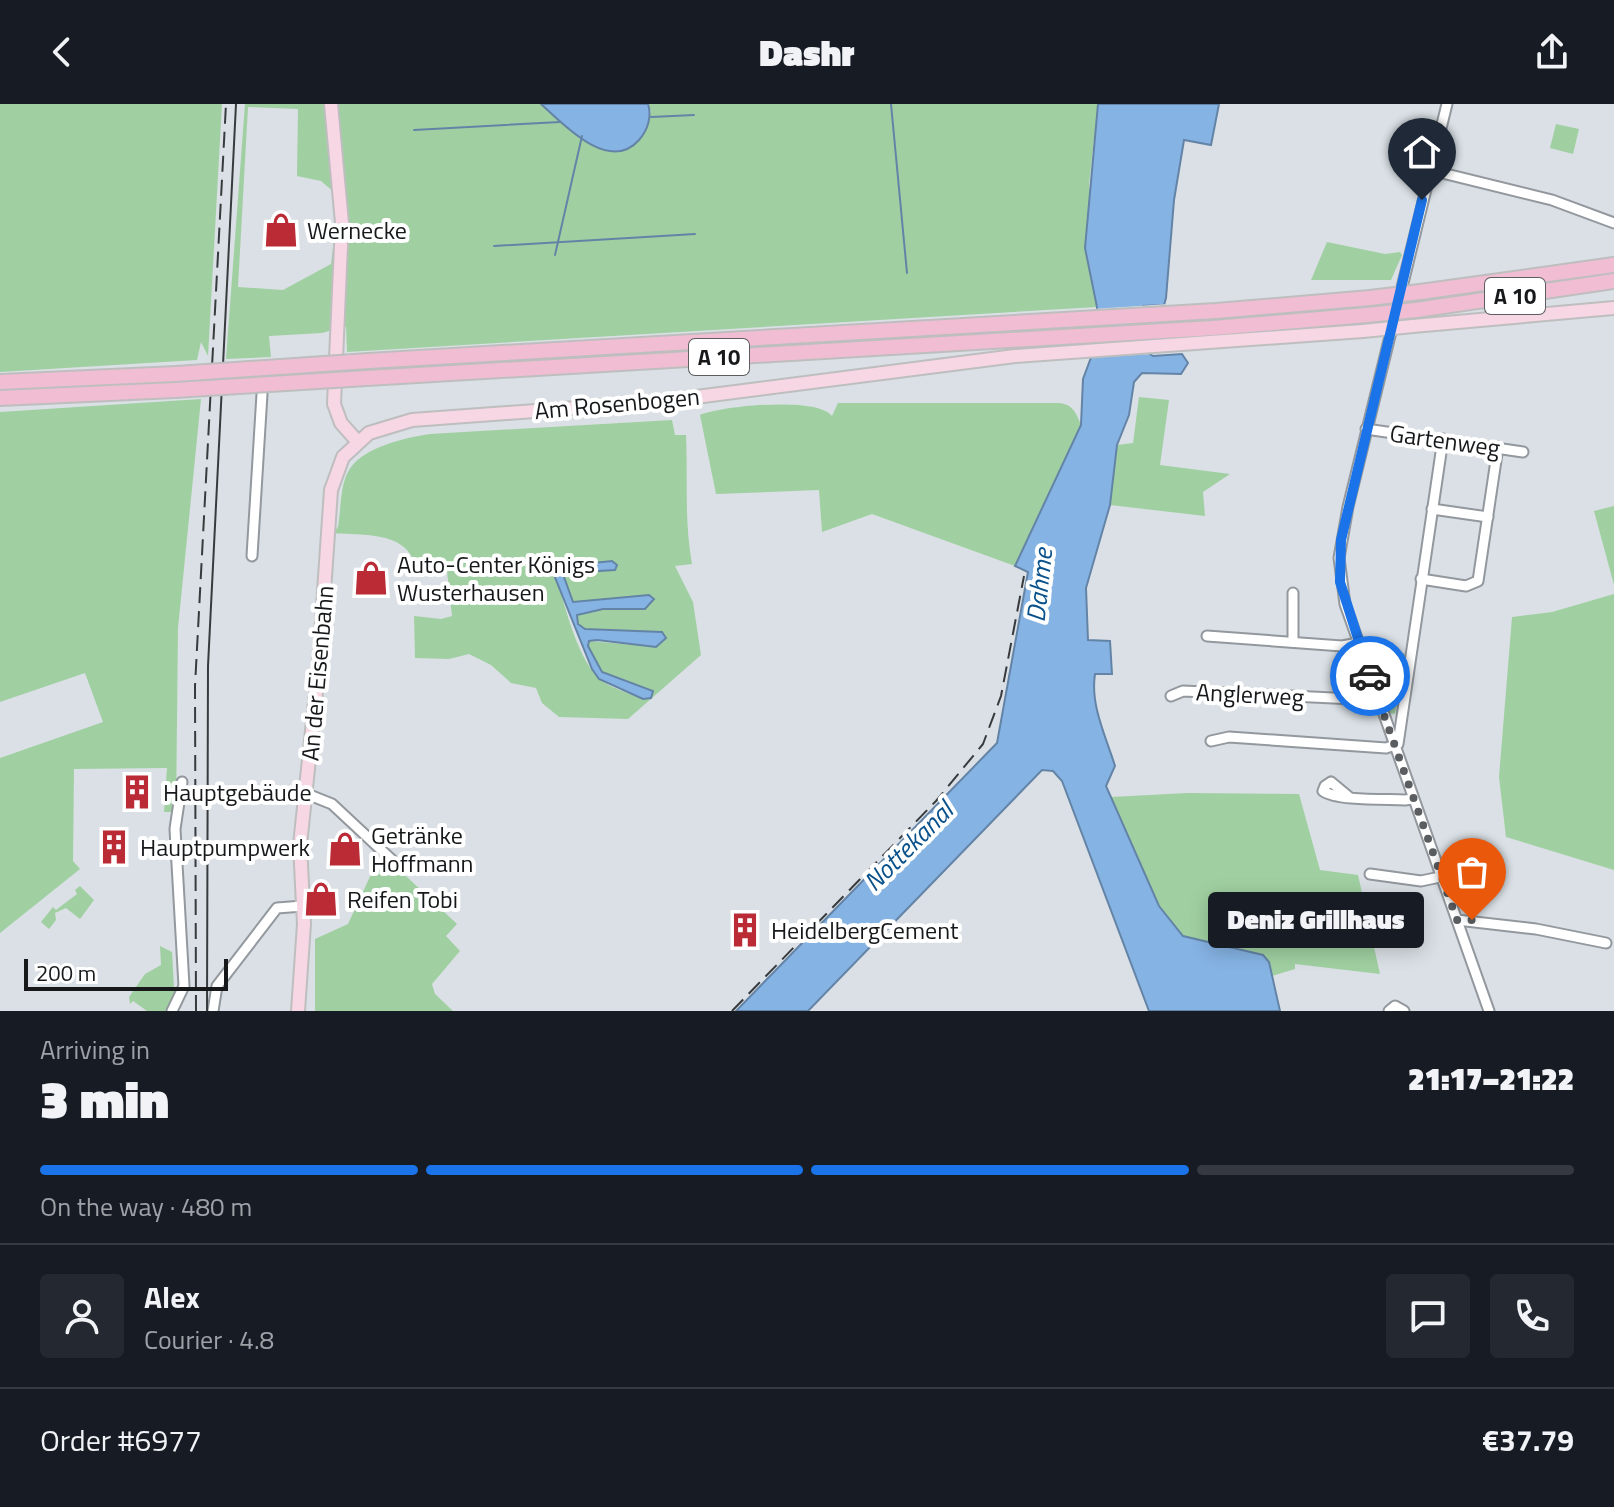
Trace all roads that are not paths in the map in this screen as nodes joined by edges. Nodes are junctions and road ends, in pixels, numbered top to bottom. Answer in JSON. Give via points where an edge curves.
{"nodes":[{"id":1,"x":331,"y":104,"type":"edge"},
{"id":2,"x":1447,"y":104,"type":"edge"},
{"id":3,"x":1430,"y":170,"type":"junction"},
{"id":4,"x":1614,"y":223,"type":"edge"},
{"id":5,"x":1614,"y":265,"type":"edge"},
{"id":6,"x":1614,"y":281,"type":"edge"},
{"id":7,"x":1614,"y":308,"type":"edge"},
{"id":8,"x":0,"y":382,"type":"edge"},
{"id":9,"x":262,"y":394,"type":"dead end"},
{"id":10,"x":0,"y":398,"type":"edge"},
{"id":11,"x":1366,"y":429,"type":"junction"},
{"id":12,"x":1443,"y":439,"type":"junction"},
{"id":13,"x":357,"y":441,"type":"junction"},
{"id":14,"x":1498,"y":447,"type":"junction"},
{"id":15,"x":1523,"y":452,"type":"dead end"},
{"id":16,"x":1432,"y":509,"type":"junction"},
{"id":17,"x":1488,"y":517,"type":"junction"},
{"id":18,"x":252,"y":556,"type":"dead end"},
{"id":19,"x":1421,"y":579,"type":"junction"},
{"id":20,"x":1293,"y":593,"type":"dead end"},
{"id":21,"x":1207,"y":636,"type":"dead end"},
{"id":22,"x":1293,"y":642,"type":"junction"},
{"id":23,"x":1359,"y":643,"type":"junction"},
{"id":24,"x":1376,"y":694,"type":"junction"},
{"id":25,"x":1171,"y":696,"type":"dead end"},
{"id":26,"x":1211,"y":741,"type":"dead end"},
{"id":27,"x":1394,"y":747,"type":"junction"},
{"id":28,"x":182,"y":782,"type":"dead end"},
{"id":29,"x":307,"y":794,"type":"junction"},
{"id":30,"x":1349,"y":797,"type":"dead end"},
{"id":31,"x":1413,"y":799,"type":"junction"},
{"id":32,"x":392,"y":860,"type":"dead end"},
{"id":33,"x":1370,"y":874,"type":"dead end"},
{"id":34,"x":1440,"y":877,"type":"junction"},
{"id":35,"x":303,"y":906,"type":"junction"},
{"id":36,"x":1457,"y":920,"type":"junction"},
{"id":37,"x":1606,"y":943,"type":"dead end"},
{"id":38,"x":172,"y":1011,"type":"edge"},
{"id":39,"x":213,"y":1011,"type":"edge"},
{"id":40,"x":298,"y":1011,"type":"edge"},
{"id":41,"x":1389,"y":1011,"type":"edge"},
{"id":42,"x":1404,"y":1011,"type":"edge"},
{"id":43,"x":1489,"y":1011,"type":"edge"}],
"edges":[{"from":1,"to":13,"type":"main road","via":[[342,223],[334,404],[341,423]]},
{"from":2,"to":3,"type":"street"},
{"from":3,"to":4,"type":"street","via":[[1552,200]]},
{"from":3,"to":11,"type":"street"},
{"from":5,"to":8,"type":"highway","number":"A 10","bridge":true,"via":[[1370,298],[1216,311]]},
{"from":6,"to":10,"type":"highway","number":"A 10","bridge":true,"via":[[1416,310],[1213,328]]},
{"from":7,"to":13,"type":"main road","name":"Am Rosenbogen","bridge":true,"via":[[985,359],[657,402],[412,420],[378,428]]},
{"from":9,"to":18,"type":"street"},
{"from":11,"to":12,"type":"street","name":"Gartenweg"},
{"from":11,"to":23,"type":"street","via":[[1339,558],[1343,594]]},
{"from":12,"to":14,"type":"street","name":"Gartenweg"},
{"from":12,"to":16,"type":"street"},
{"from":13,"to":29,"type":"main road","name":"An der Eisenbahn","via":[[339,464],[331,490]]},
{"from":14,"to":15,"type":"street","name":"Gartenweg"},
{"from":14,"to":17,"type":"street"},
{"from":16,"to":17,"type":"street"},
{"from":16,"to":19,"type":"street"},
{"from":17,"to":19,"type":"street","via":[[1478,581],[1466,586]]},
{"from":19,"to":27,"type":"street"},
{"from":20,"to":22,"type":"street"},
{"from":21,"to":22,"type":"street"},
{"from":22,"to":23,"type":"street"},
{"from":23,"to":24,"type":"street"},
{"from":24,"to":25,"type":"street","name":"Anglerweg","via":[[1362,699],[1183,691]]},
{"from":24,"to":27,"type":"street"},
{"from":26,"to":27,"type":"street","via":[[1229,737]]},
{"from":27,"to":31,"type":"street"},
{"from":28,"to":38,"type":"street","via":[[175,829],[184,986]]},
{"from":29,"to":32,"type":"street","via":[[332,804]]},
{"from":29,"to":35,"type":"main road","name":"An der Eisenbahn","via":[[300,845]]},
{"from":30,"to":31,"type":"street"},
{"from":31,"to":34,"type":"street"},
{"from":33,"to":34,"type":"street","via":[[1421,881]]},
{"from":34,"to":36,"type":"street"},
{"from":35,"to":39,"type":"street","via":[[277,908],[217,986]]},
{"from":35,"to":40,"type":"main road","name":"An der Eisenbahn"},
{"from":36,"to":37,"type":"street"},
{"from":36,"to":43,"type":"street"},
{"from":41,"to":42,"type":"street","via":[[1395,1006]]}]}
